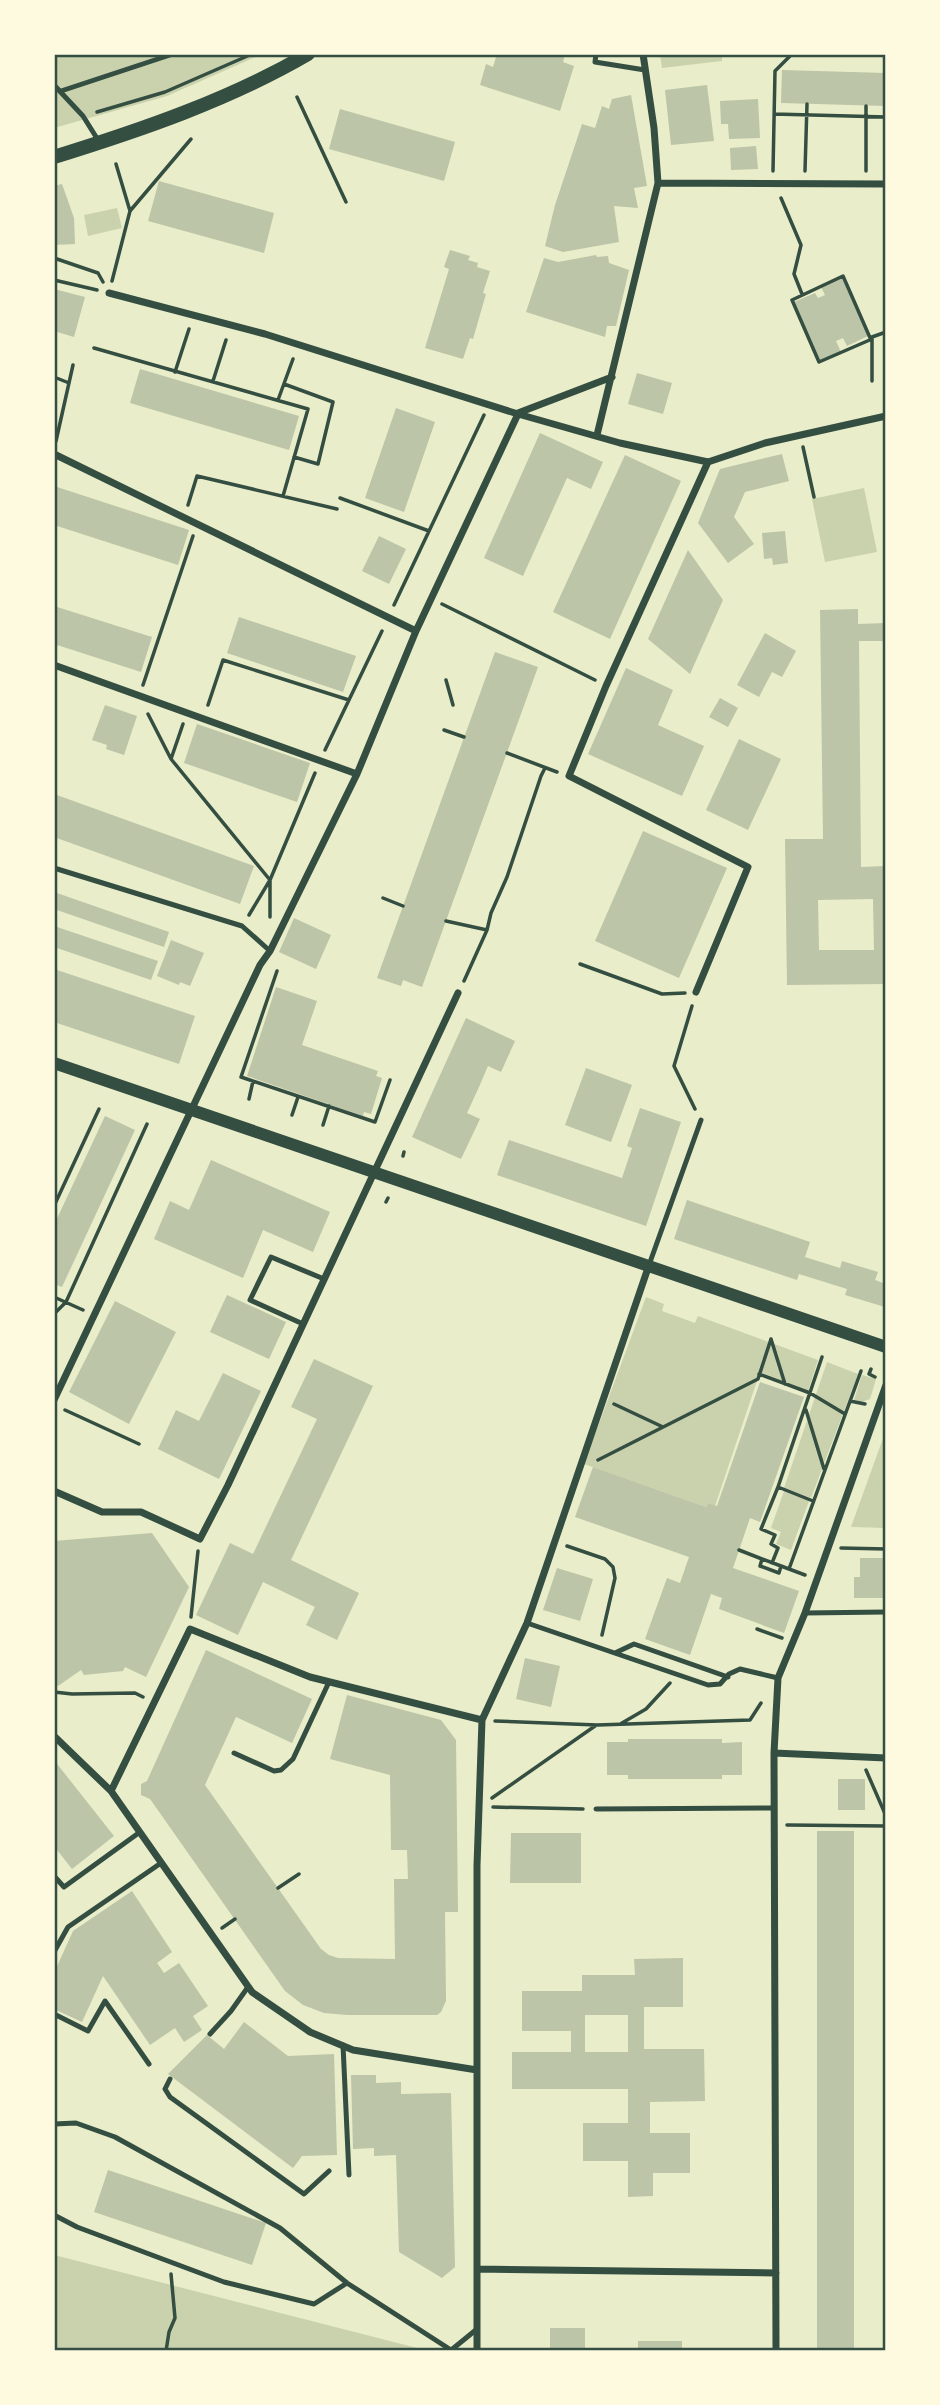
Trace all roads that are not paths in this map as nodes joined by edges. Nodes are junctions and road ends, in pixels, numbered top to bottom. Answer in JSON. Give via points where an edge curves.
{"nodes":[{"id":1,"x":173,"y":54,"type":"edge"},
{"id":2,"x":308,"y":54,"type":"edge"},
{"id":3,"x":596,"y":54,"type":"edge"},
{"id":4,"x":643,"y":54,"type":"edge"},
{"id":5,"x":645,"y":70,"type":"junction"},
{"id":6,"x":54,"y":85,"type":"edge"},
{"id":7,"x":61,"y":91,"type":"junction"},
{"id":8,"x":100,"y":142,"type":"junction"},
{"id":9,"x":54,"y":157,"type":"edge"},
{"id":10,"x":659,"y":183,"type":"junction"},
{"id":11,"x":886,"y":184,"type":"edge"},
{"id":12,"x":109,"y":293,"type":"road end"},
{"id":13,"x":612,"y":377,"type":"junction"},
{"id":14,"x":517,"y":414,"type":"junction"},
{"id":15,"x":886,"y":416,"type":"edge"},
{"id":16,"x":597,"y":435,"type":"junction"},
{"id":17,"x":54,"y":452,"type":"edge"},
{"id":18,"x":708,"y":462,"type":"junction"},
{"id":19,"x":416,"y":631,"type":"junction"},
{"id":20,"x":54,"y":665,"type":"edge"},
{"id":21,"x":358,"y":774,"type":"junction"},
{"id":22,"x":54,"y":868,"type":"edge"},
{"id":23,"x":270,"y":951,"type":"junction"},
{"id":24,"x":696,"y":992,"type":"road end"},
{"id":25,"x":458,"y":993,"type":"dead end"},
{"id":26,"x":54,"y":1063,"type":"edge"},
{"id":27,"x":191,"y":1111,"type":"junction"},
{"id":28,"x":701,"y":1120,"type":"road end"},
{"id":29,"x":375,"y":1172,"type":"junction"},
{"id":30,"x":649,"y":1265,"type":"junction"},
{"id":31,"x":324,"y":1279,"type":"junction"},
{"id":32,"x":303,"y":1324,"type":"junction"},
{"id":33,"x":886,"y":1347,"type":"edge"},
{"id":34,"x":886,"y":1385,"type":"edge"},
{"id":35,"x":54,"y":1403,"type":"edge"},
{"id":36,"x":54,"y":1491,"type":"edge"},
{"id":37,"x":805,"y":1612,"type":"junction"},
{"id":38,"x":886,"y":1612,"type":"edge"},
{"id":39,"x":527,"y":1623,"type":"junction"},
{"id":40,"x":615,"y":1653,"type":"junction"},
{"id":41,"x":728,"y":1677,"type":"junction"},
{"id":42,"x":778,"y":1678,"type":"junction"},
{"id":43,"x":329,"y":1682,"type":"junction"},
{"id":44,"x":482,"y":1720,"type":"junction"},
{"id":45,"x":54,"y":1736,"type":"edge"},
{"id":46,"x":234,"y":1753,"type":"dead end"},
{"id":47,"x":774,"y":1754,"type":"junction"},
{"id":48,"x":886,"y":1758,"type":"edge"},
{"id":49,"x":111,"y":1791,"type":"junction"},
{"id":50,"x":774,"y":1808,"type":"junction"},
{"id":51,"x":596,"y":1809,"type":"road end"},
{"id":52,"x":140,"y":1832,"type":"junction"},
{"id":53,"x":161,"y":1863,"type":"junction"},
{"id":54,"x":54,"y":1876,"type":"edge"},
{"id":55,"x":54,"y":1952,"type":"edge"},
{"id":56,"x":248,"y":1987,"type":"junction"},
{"id":57,"x":54,"y":2014,"type":"edge"},
{"id":58,"x":210,"y":2034,"type":"dead end"},
{"id":59,"x":343,"y":2045,"type":"junction"},
{"id":60,"x":149,"y":2064,"type":"dead end"},
{"id":61,"x":477,"y":2070,"type":"junction"},
{"id":62,"x":170,"y":2079,"type":"dead end"},
{"id":63,"x":54,"y":2124,"type":"edge"},
{"id":64,"x":329,"y":2171,"type":"dead end"},
{"id":65,"x":349,"y":2175,"type":"dead end"},
{"id":66,"x":54,"y":2215,"type":"edge"},
{"id":67,"x":477,"y":2269,"type":"junction"},
{"id":68,"x":775,"y":2273,"type":"junction"},
{"id":69,"x":347,"y":2283,"type":"junction"},
{"id":70,"x":477,"y":2329,"type":"junction"},
{"id":71,"x":450,"y":2351,"type":"edge"},
{"id":72,"x":477,"y":2351,"type":"edge"},
{"id":73,"x":776,"y":2351,"type":"edge"}],
"edges":[{"from":1,"to":7,"type":"lane"},
{"from":2,"to":8,"type":"main road","via":[[193,110]]},
{"from":3,"to":5,"type":"lane","via":[[595,62]]},
{"from":4,"to":5,"type":"street"},
{"from":5,"to":10,"type":"street"},
{"from":6,"to":7,"type":"lane"},
{"from":7,"to":8,"type":"lane"},
{"from":8,"to":9,"type":"main road"},
{"from":10,"to":11,"type":"street"},
{"from":10,"to":13,"type":"street"},
{"from":12,"to":14,"type":"street","via":[[265,334]]},
{"from":13,"to":14,"type":"street"},
{"from":13,"to":16,"type":"street"},
{"from":14,"to":16,"type":"street"},
{"from":14,"to":19,"type":"street"},
{"from":15,"to":18,"type":"street","via":[[765,443]]},
{"from":16,"to":18,"type":"street"},
{"from":17,"to":19,"type":"street"},
{"from":18,"to":24,"type":"street","via":[[569,776],[748,867]]},
{"from":19,"to":21,"type":"street"},
{"from":20,"to":21,"type":"street"},
{"from":21,"to":23,"type":"street"},
{"from":22,"to":23,"type":"lane","via":[[242,926]]},
{"from":23,"to":27,"type":"street"},
{"from":25,"to":29,"type":"street"},
{"from":26,"to":27,"type":"street"},
{"from":27,"to":29,"type":"street"},
{"from":27,"to":35,"type":"street"},
{"from":28,"to":30,"type":"lane"},
{"from":29,"to":30,"type":"street"},
{"from":29,"to":31,"type":"street"},
{"from":30,"to":33,"type":"street"},
{"from":30,"to":39,"type":"street"},
{"from":31,"to":32,"type":"street"},
{"from":31,"to":32,"type":"lane","via":[[271,1257],[250,1300]]},
{"from":32,"to":36,"type":"street","via":[[200,1539],[141,1512],[102,1512]]},
{"from":34,"to":37,"type":"street"},
{"from":37,"to":38,"type":"lane"},
{"from":37,"to":42,"type":"street"},
{"from":39,"to":40,"type":"lane"},
{"from":39,"to":44,"type":"street"},
{"from":40,"to":41,"type":"lane","via":[[714,1685]]},
{"from":40,"to":41,"type":"lane","via":[[634,1644]]},
{"from":41,"to":42,"type":"lane","via":[[740,1669]]},
{"from":42,"to":47,"type":"street"},
{"from":43,"to":44,"type":"street"},
{"from":43,"to":46,"type":"lane","via":[[287,1766],[274,1771]]},
{"from":43,"to":49,"type":"street","via":[[190,1629]]},
{"from":44,"to":61,"type":"street"},
{"from":45,"to":49,"type":"street"},
{"from":47,"to":48,"type":"street"},
{"from":47,"to":50,"type":"street"},
{"from":49,"to":52,"type":"street"},
{"from":50,"to":51,"type":"lane"},
{"from":50,"to":68,"type":"street"},
{"from":52,"to":53,"type":"street"},
{"from":52,"to":54,"type":"lane","via":[[64,1887]]},
{"from":53,"to":55,"type":"lane","via":[[68,1927]]},
{"from":53,"to":56,"type":"street"},
{"from":56,"to":58,"type":"lane"},
{"from":56,"to":59,"type":"street","via":[[310,2032]]},
{"from":57,"to":60,"type":"lane","via":[[88,2031],[105,2001]]},
{"from":59,"to":61,"type":"street"},
{"from":59,"to":65,"type":"lane"},
{"from":61,"to":67,"type":"street"},
{"from":62,"to":64,"type":"lane","via":[[165,2088],[170,2097],[304,2194]]},
{"from":63,"to":69,"type":"lane","via":[[76,2123],[115,2137],[181,2172],[280,2228]]},
{"from":66,"to":69,"type":"lane","via":[[224,2281],[314,2304]]},
{"from":67,"to":68,"type":"street"},
{"from":67,"to":70,"type":"street"},
{"from":68,"to":73,"type":"street"},
{"from":69,"to":71,"type":"lane"},
{"from":70,"to":71,"type":"lane"},
{"from":70,"to":72,"type":"street"}]}
